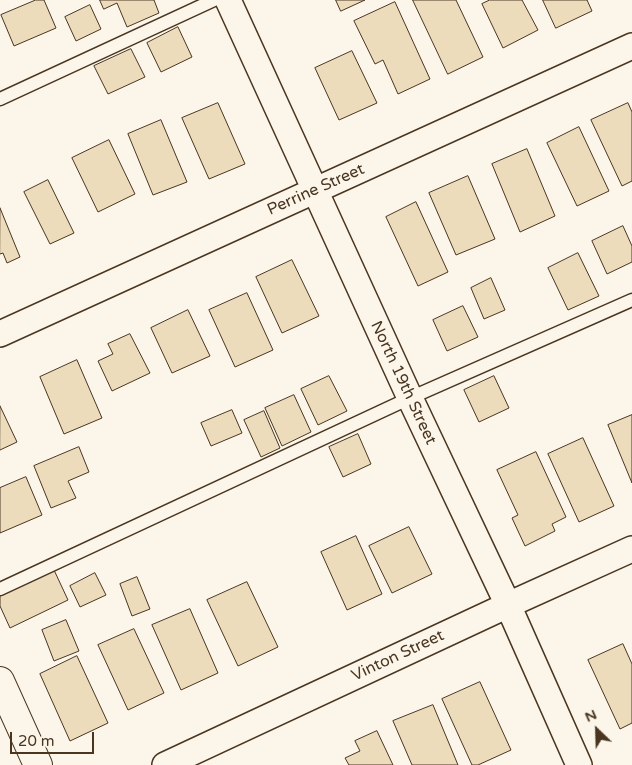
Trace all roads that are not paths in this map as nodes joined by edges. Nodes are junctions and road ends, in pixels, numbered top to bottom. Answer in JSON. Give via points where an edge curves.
{"nodes":[{"id":1,"x":214,"y":0,"type":"edge"},
{"id":2,"x":228,"y":0,"type":"edge"},
{"id":3,"x":632,"y":46,"type":"edge"},
{"id":4,"x":0,"y":99,"type":"edge"},
{"id":5,"x":315,"y":191,"type":"junction"},
{"id":6,"x":632,"y":300,"type":"edge"},
{"id":7,"x":0,"y":334,"type":"edge"},
{"id":8,"x":410,"y":398,"type":"junction"},
{"id":9,"x":632,"y":550,"type":"edge"},
{"id":10,"x":0,"y":589,"type":"edge"},
{"id":11,"x":508,"y":605,"type":"junction"},
{"id":12,"x":0,"y":681,"type":"edge"},
{"id":13,"x":38,"y":765,"type":"edge"},
{"id":14,"x":165,"y":765,"type":"edge"},
{"id":15,"x":579,"y":765,"type":"edge"}],
"edges":[{"from":1,"to":4,"type":"lane"},
{"from":2,"to":5,"type":"street","name":"North 19th Street"},
{"from":3,"to":5,"type":"street","name":"Perrine Street"},
{"from":5,"to":7,"type":"street","name":"Perrine Street"},
{"from":5,"to":8,"type":"street","name":"North 19th Street"},
{"from":6,"to":8,"type":"lane"},
{"from":8,"to":10,"type":"lane"},
{"from":8,"to":11,"type":"street","name":"North 19th Street"},
{"from":9,"to":11,"type":"street","name":"Vinton Street"},
{"from":11,"to":14,"type":"street","name":"Vinton Street"},
{"from":11,"to":15,"type":"street","name":"North 19th Street"},
{"from":12,"to":13,"type":"street"}]}
